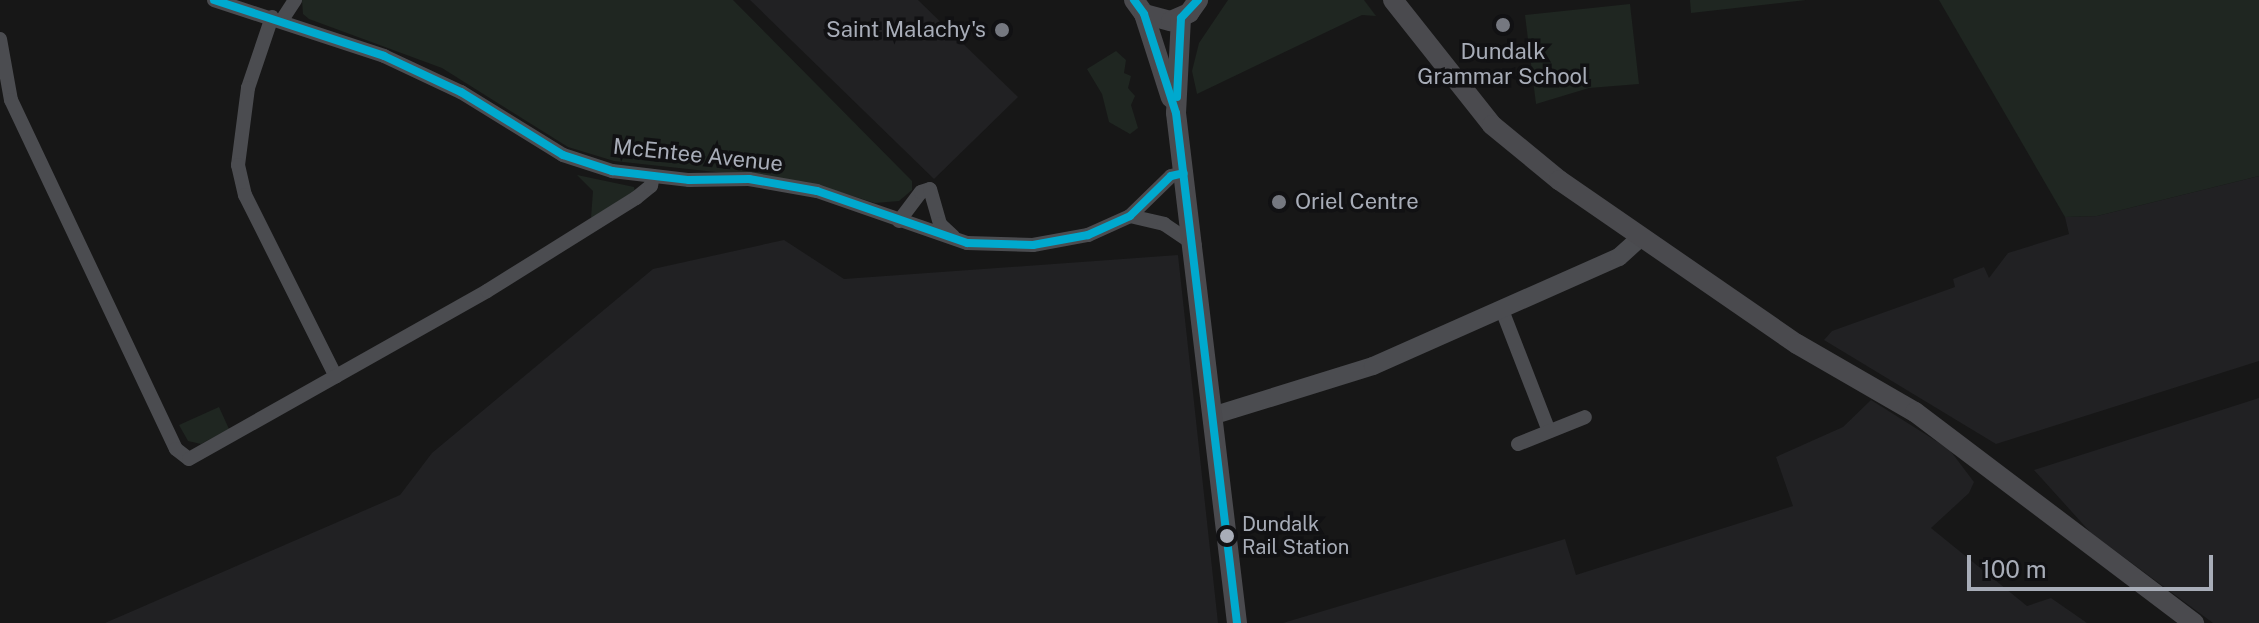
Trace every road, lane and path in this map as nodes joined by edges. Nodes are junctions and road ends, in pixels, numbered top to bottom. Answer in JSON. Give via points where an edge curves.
{"nodes":[{"id":1,"x":214,"y":0,"type":"edge"},
{"id":2,"x":295,"y":0,"type":"edge"},
{"id":3,"x":1198,"y":0,"type":"edge"},
{"id":4,"x":1392,"y":4,"type":"edge"},
{"id":5,"x":1139,"y":7,"type":"edge"},
{"id":6,"x":277,"y":18,"type":"junction"},
{"id":7,"x":1181,"y":18,"type":"junction"},
{"id":8,"x":0,"y":39,"type":"edge"},
{"id":9,"x":1176,"y":113,"type":"junction"},
{"id":10,"x":1184,"y":173,"type":"junction"},
{"id":11,"x":653,"y":176,"type":"junction"},
{"id":12,"x":1130,"y":216,"type":"junction"},
{"id":13,"x":899,"y":221,"type":"junction"},
{"id":14,"x":1641,"y":237,"type":"junction"},
{"id":15,"x":957,"y":238,"type":"junction"},
{"id":16,"x":1195,"y":246,"type":"junction"},
{"id":17,"x":1502,"y":310,"type":"junction"},
{"id":18,"x":336,"y":377,"type":"junction"},
{"id":19,"x":1215,"y":415,"type":"junction"},
{"id":20,"x":1585,"y":417,"type":"dead end"},
{"id":21,"x":1549,"y":431,"type":"junction"},
{"id":22,"x":1518,"y":444,"type":"dead end"},
{"id":23,"x":1237,"y":623,"type":"edge"},
{"id":24,"x":2194,"y":623,"type":"edge"}],
"edges":[{"from":1,"to":6,"type":"street","name":"McEntee Avenue"},
{"from":2,"to":6,"type":"street"},
{"from":3,"to":7,"type":"main road"},
{"from":4,"to":14,"type":"main road","via":[[1492,125]]},
{"from":5,"to":7,"type":"main road","via":[[1162,21]]},
{"from":5,"to":9,"type":"main road"},
{"from":6,"to":11,"type":"street","name":"McEntee Avenue","via":[[384,56],[461,92],[563,155],[612,171]]},
{"from":6,"to":18,"type":"street","via":[[248,88],[238,165],[245,195]]},
{"from":7,"to":9,"type":"main road"},
{"from":8,"to":18,"type":"street","via":[[11,100],[176,449],[189,459]]},
{"from":9,"to":10,"type":"main road"},
{"from":10,"to":12,"type":"street","name":"McEntee Avenue","via":[[1171,176]]},
{"from":10,"to":16,"type":"main road"},
{"from":11,"to":13,"type":"street","name":"McEntee Avenue","via":[[749,179],[817,191]]},
{"from":11,"to":18,"type":"street","via":[[651,186],[609,215]]},
{"from":12,"to":15,"type":"street","name":"McEntee Avenue","via":[[1067,241],[1000,245]]},
{"from":12,"to":16,"type":"street","via":[[1164,224]]},
{"from":13,"to":15,"type":"street","name":"McEntee Avenue"},
{"from":13,"to":15,"type":"street","via":[[921,192],[930,189],[940,224]]},
{"from":14,"to":17,"type":"street","via":[[1619,257]]},
{"from":14,"to":24,"type":"main road","via":[[1797,344],[1963,446]]},
{"from":16,"to":19,"type":"main road"},
{"from":17,"to":19,"type":"street","via":[[1365,369]]},
{"from":17,"to":21,"type":"street"},
{"from":19,"to":23,"type":"main road"},
{"from":20,"to":21,"type":"street"},
{"from":21,"to":22,"type":"street"}]}
